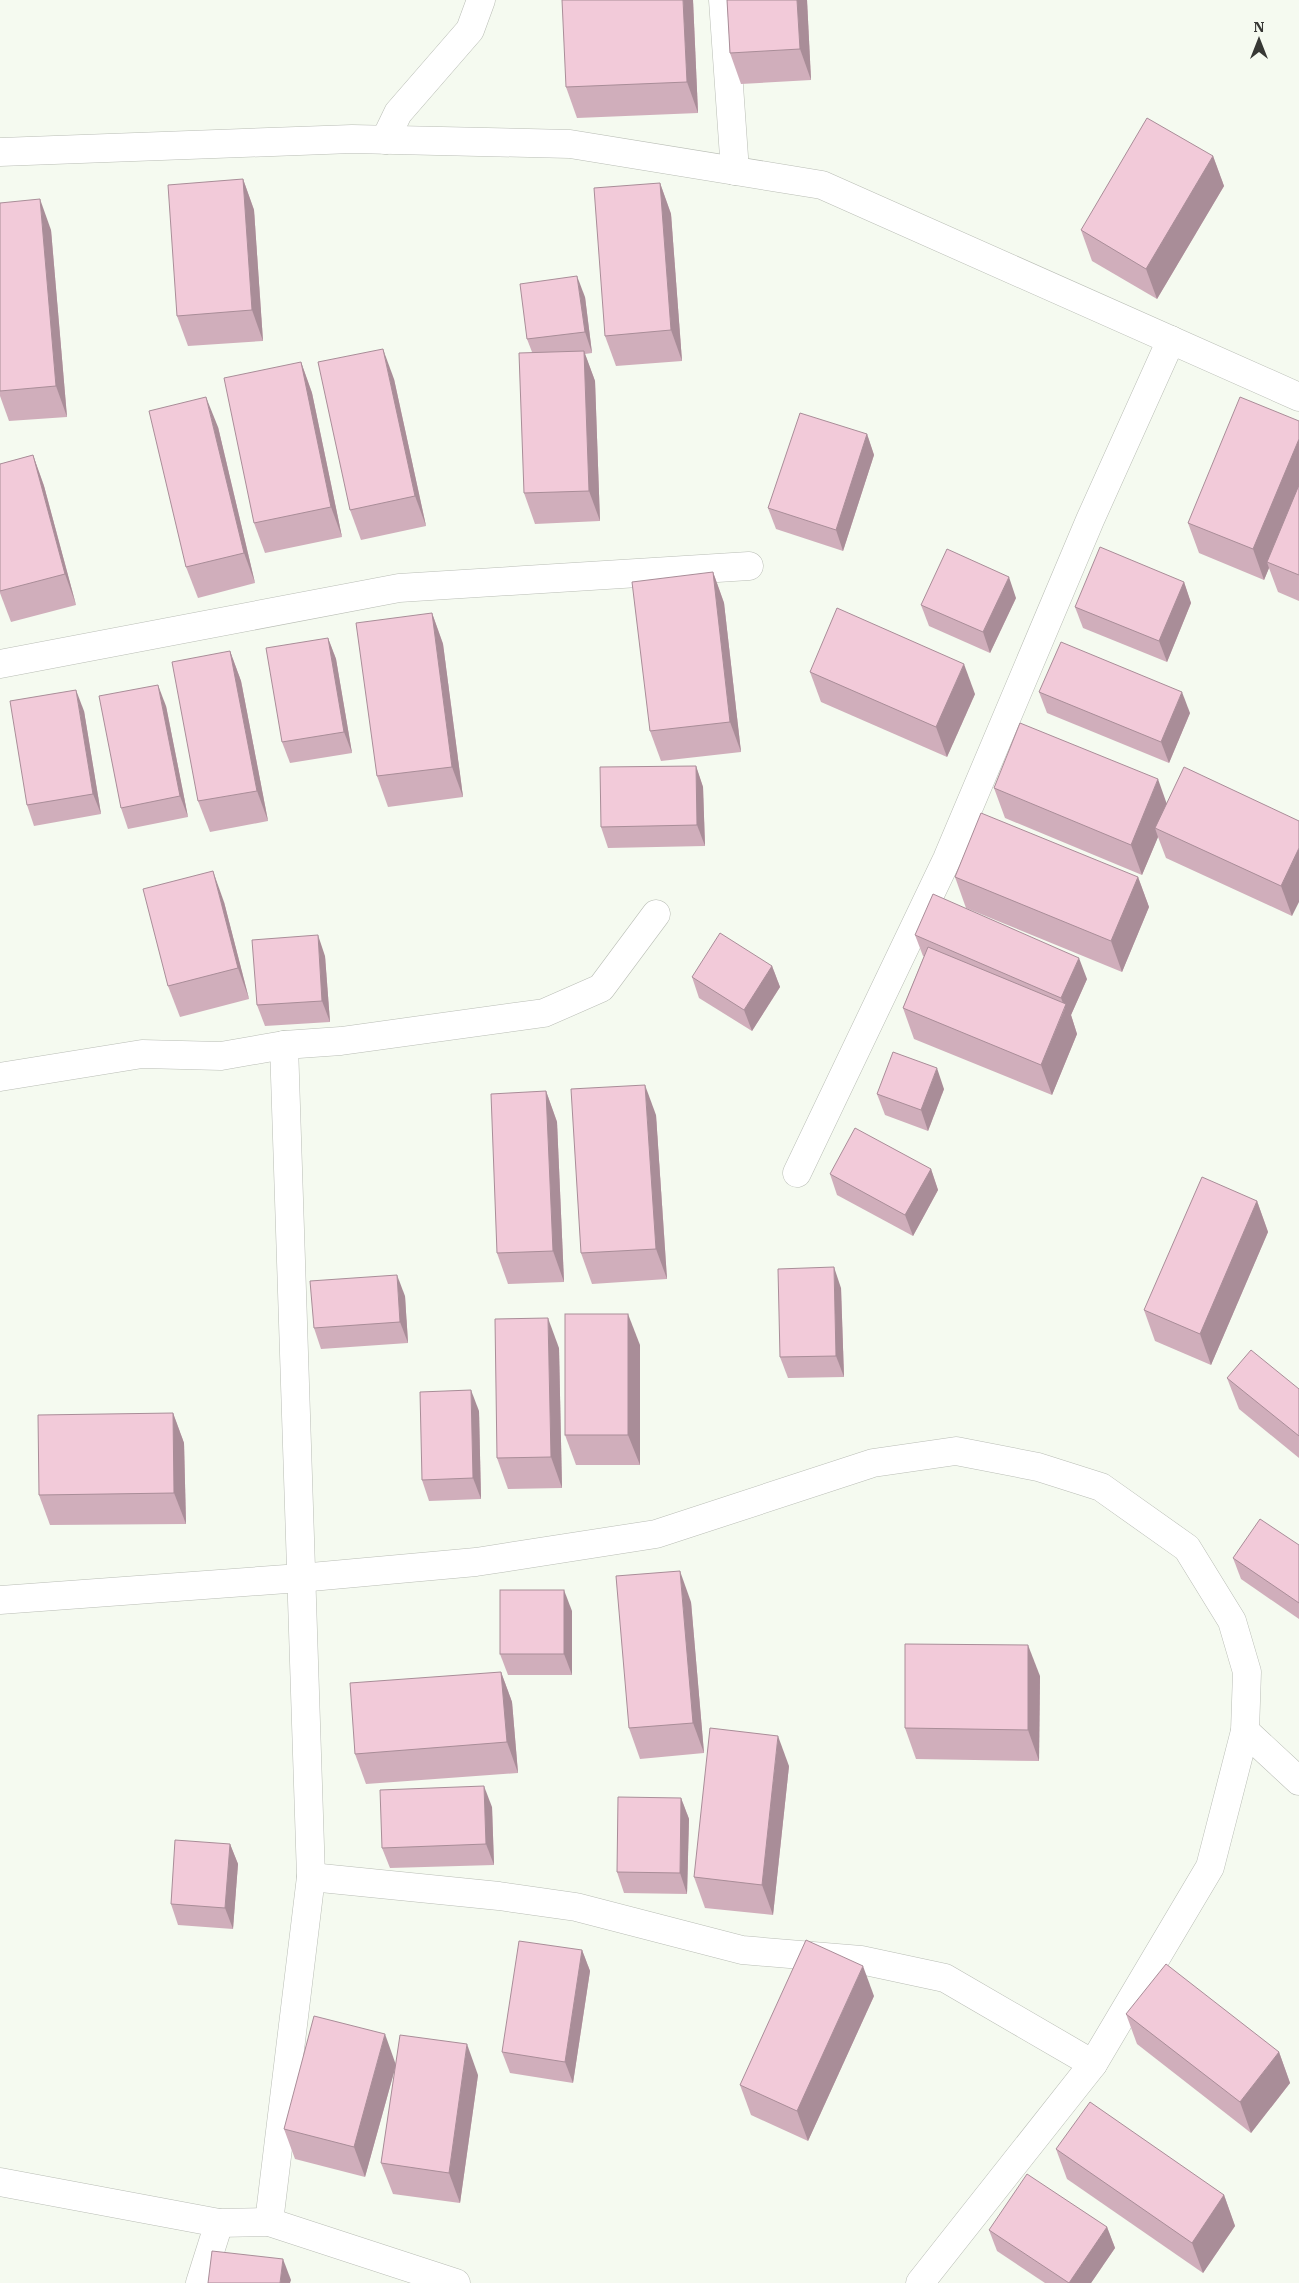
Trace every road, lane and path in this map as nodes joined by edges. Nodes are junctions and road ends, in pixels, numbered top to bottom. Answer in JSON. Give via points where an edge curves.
{"nodes":[{"id":1,"x":481,"y":0,"type":"edge"},
{"id":2,"x":723,"y":0,"type":"edge"},
{"id":3,"x":385,"y":140,"type":"junction"},
{"id":4,"x":0,"y":152,"type":"edge"},
{"id":5,"x":735,"y":171,"type":"junction"},
{"id":6,"x":1171,"y":340,"type":"junction"},
{"id":7,"x":1299,"y":397,"type":"edge"},
{"id":8,"x":749,"y":566,"type":"dead end"},
{"id":9,"x":0,"y":664,"type":"edge"},
{"id":10,"x":656,"y":914,"type":"dead end"},
{"id":11,"x":284,"y":1045,"type":"junction"},
{"id":12,"x":0,"y":1077,"type":"edge"},
{"id":13,"x":797,"y":1173,"type":"dead end"},
{"id":14,"x":300,"y":1578,"type":"junction"},
{"id":15,"x":0,"y":1600,"type":"edge"},
{"id":16,"x":1244,"y":1731,"type":"junction"},
{"id":17,"x":1299,"y":1780,"type":"edge"},
{"id":18,"x":311,"y":1877,"type":"junction"},
{"id":19,"x":1094,"y":2064,"type":"junction"},
{"id":20,"x":0,"y":2182,"type":"edge"},
{"id":21,"x":269,"y":2222,"type":"junction"},
{"id":22,"x":219,"y":2223,"type":"junction"},
{"id":23,"x":200,"y":2283,"type":"edge"},
{"id":24,"x":456,"y":2283,"type":"edge"},
{"id":25,"x":920,"y":2283,"type":"edge"}],
"edges":[{"from":1,"to":3,"type":"street","via":[[470,30],[398,113]]},
{"from":2,"to":5,"type":"street"},
{"from":3,"to":4,"type":"street"},
{"from":3,"to":5,"type":"street","via":[[570,144]]},
{"from":5,"to":6,"type":"street","via":[[822,185]]},
{"from":6,"to":7,"type":"street"},
{"from":6,"to":13,"type":"street","via":[[1090,520],[947,859]]},
{"from":8,"to":9,"type":"street","via":[[399,588]]},
{"from":10,"to":11,"type":"street","via":[[601,988],[544,1014],[341,1041]]},
{"from":11,"to":12,"type":"street","via":[[221,1056],[142,1054]]},
{"from":11,"to":14,"type":"street"},
{"from":14,"to":15,"type":"street"},
{"from":14,"to":16,"type":"street","via":[[476,1562],[656,1534],[873,1463],[956,1451],[1038,1467],[1101,1486],[1187,1548],[1232,1621],[1247,1672]]},
{"from":14,"to":18,"type":"street"},
{"from":16,"to":17,"type":"street"},
{"from":16,"to":19,"type":"street","via":[[1210,1867]]},
{"from":18,"to":19,"type":"street","via":[[576,1907],[742,1950],[861,1960],[945,1978]]},
{"from":18,"to":21,"type":"street"},
{"from":19,"to":25,"type":"street"},
{"from":20,"to":22,"type":"street"},
{"from":21,"to":22,"type":"street"},
{"from":21,"to":24,"type":"street"},
{"from":22,"to":23,"type":"street"}]}
